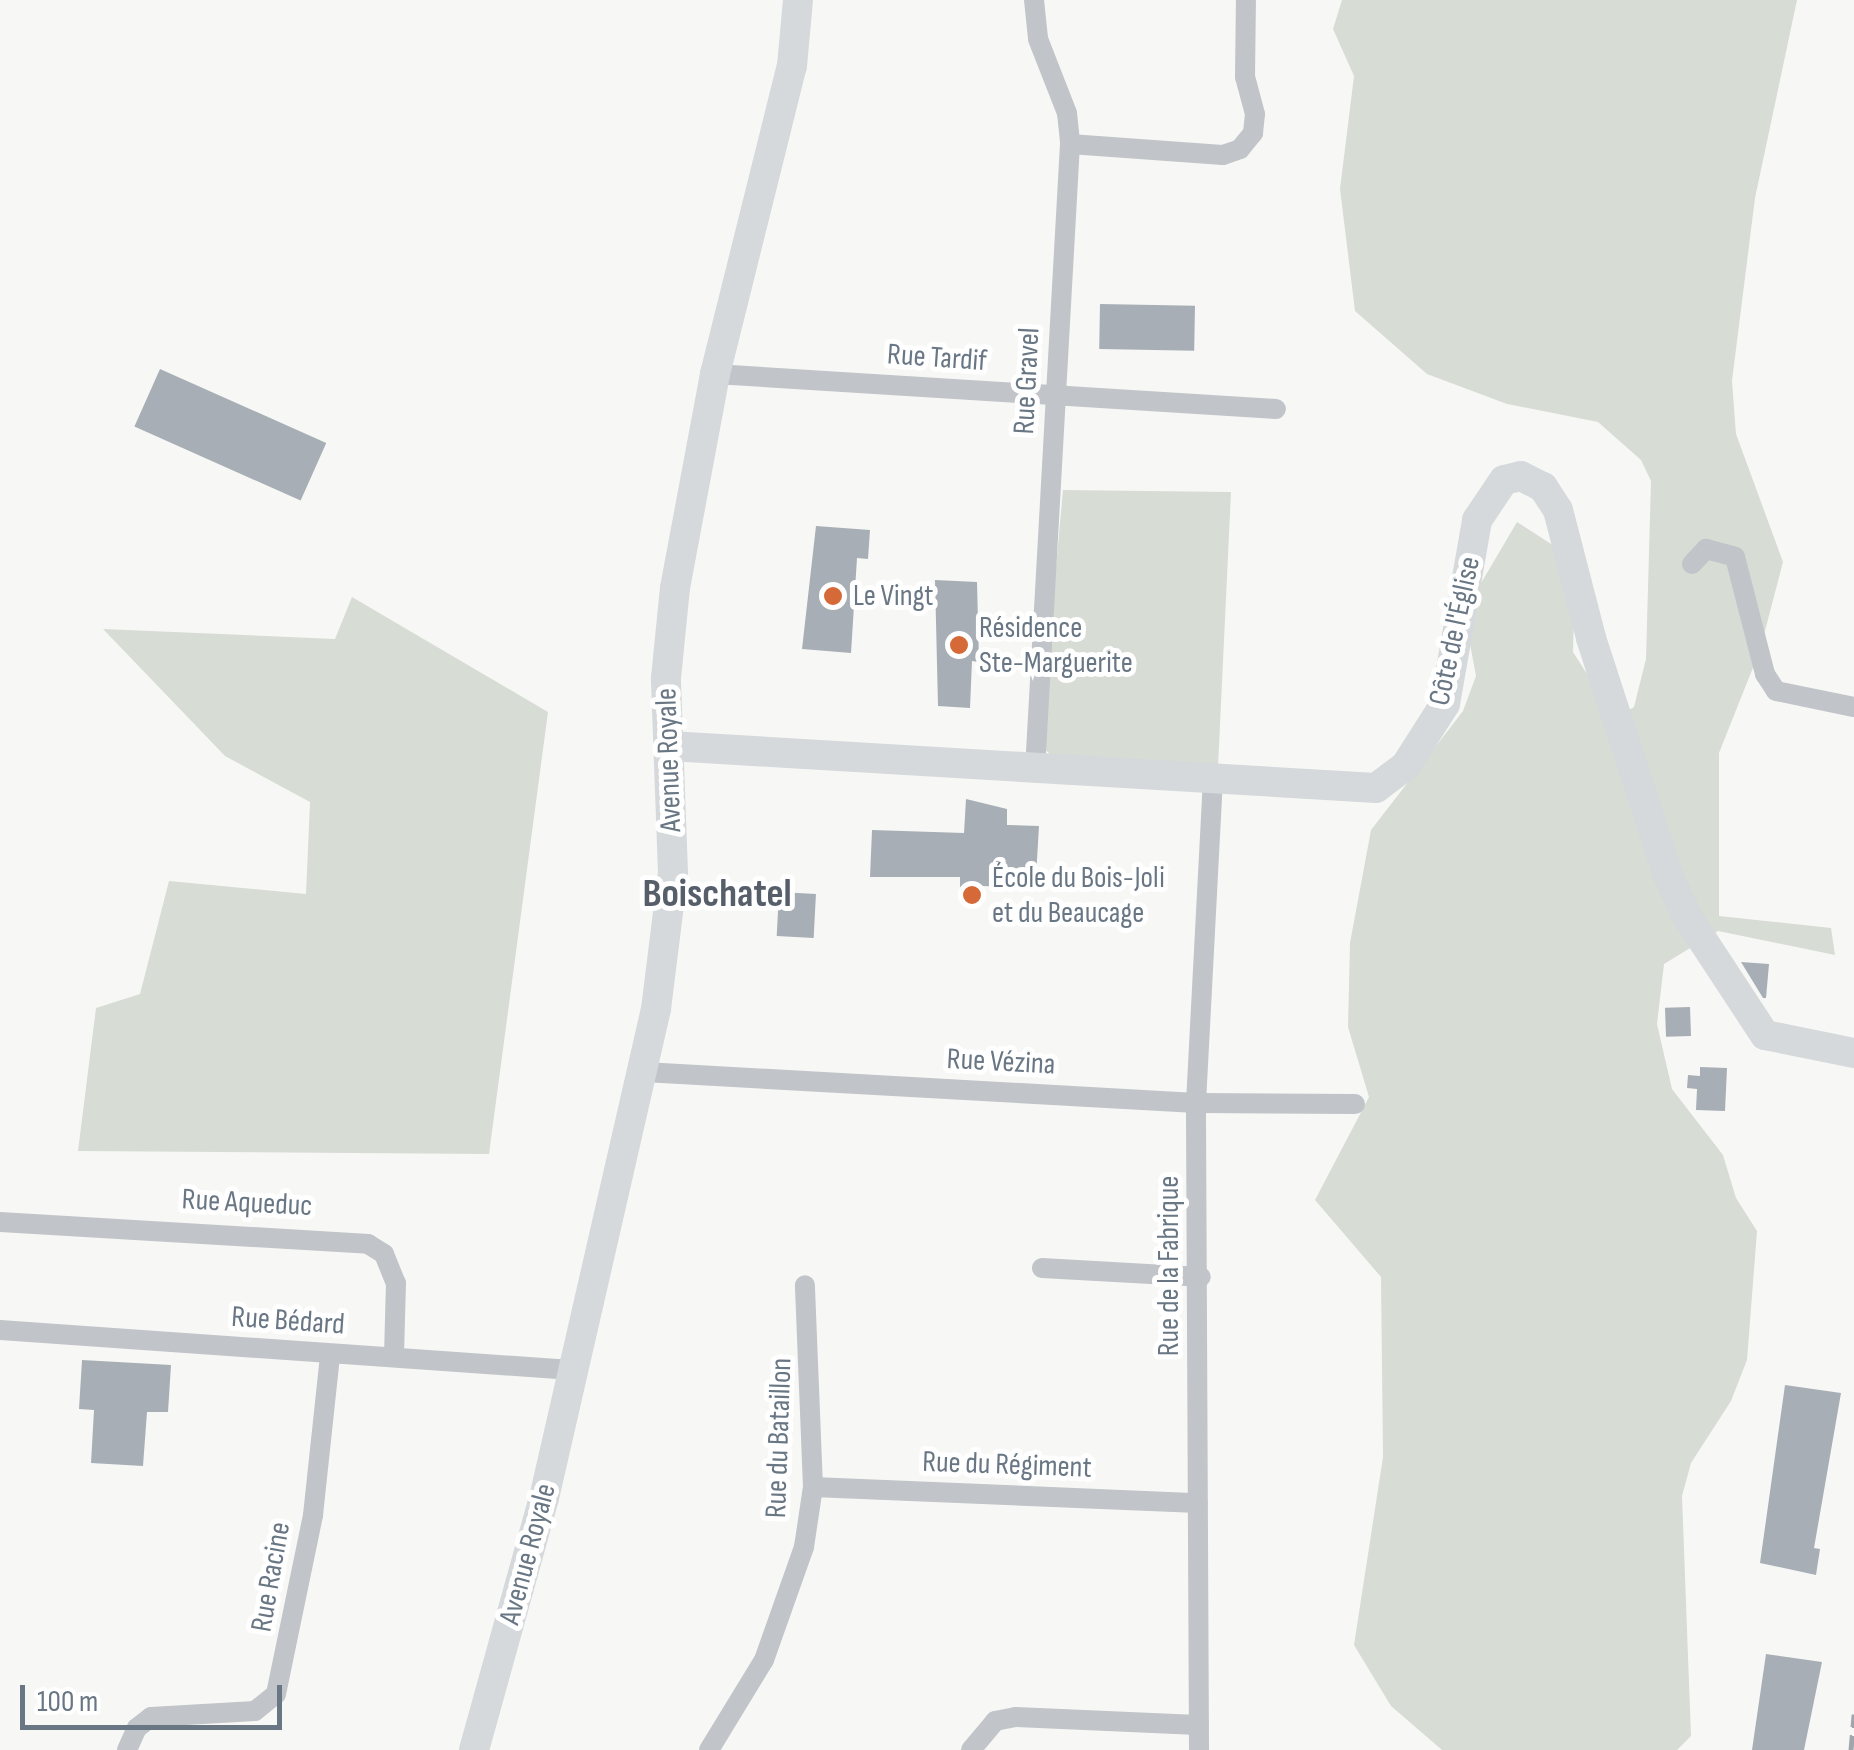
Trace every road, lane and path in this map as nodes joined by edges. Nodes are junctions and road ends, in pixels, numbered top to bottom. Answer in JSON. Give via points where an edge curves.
{"nodes":[{"id":1,"x":798,"y":0,"type":"edge"},
{"id":2,"x":1034,"y":0,"type":"edge"},
{"id":3,"x":1246,"y":0,"type":"edge"},
{"id":4,"x":1070,"y":144,"type":"junction"},
{"id":5,"x":715,"y":374,"type":"junction"},
{"id":6,"x":1056,"y":396,"type":"junction"},
{"id":7,"x":1276,"y":409,"type":"dead end"},
{"id":8,"x":1692,"y":564,"type":"dead end"},
{"id":9,"x":1854,"y":707,"type":"edge"},
{"id":10,"x":669,"y":746,"type":"junction"},
{"id":11,"x":1036,"y":771,"type":"junction"},
{"id":12,"x":1213,"y":782,"type":"junction"},
{"id":13,"x":1854,"y":1053,"type":"edge"},
{"id":14,"x":644,"y":1072,"type":"junction"},
{"id":15,"x":1196,"y":1103,"type":"junction"},
{"id":16,"x":1355,"y":1104,"type":"dead end"},
{"id":17,"x":0,"y":1222,"type":"edge"},
{"id":18,"x":1042,"y":1268,"type":"dead end"},
{"id":19,"x":1201,"y":1277,"type":"junction"},
{"id":20,"x":806,"y":1285,"type":"dead end"},
{"id":21,"x":0,"y":1330,"type":"edge"},
{"id":22,"x":330,"y":1355,"type":"junction"},
{"id":23,"x":394,"y":1356,"type":"junction"},
{"id":24,"x":572,"y":1370,"type":"junction"},
{"id":25,"x":813,"y":1487,"type":"junction"},
{"id":26,"x":1198,"y":1504,"type":"junction"},
{"id":27,"x":1198,"y":1725,"type":"junction"},
{"id":28,"x":127,"y":1750,"type":"edge"},
{"id":29,"x":474,"y":1750,"type":"edge"},
{"id":30,"x":709,"y":1750,"type":"edge"},
{"id":31,"x":971,"y":1750,"type":"edge"},
{"id":32,"x":1199,"y":1750,"type":"edge"}],
"edges":[{"from":1,"to":5,"type":"main road","name":"Avenue Royale","via":[[792,66]]},
{"from":2,"to":4,"type":"street","name":"Rue Gravel","via":[[1038,40],[1067,113]]},
{"from":3,"to":4,"type":"street","via":[[1245,77],[1255,114],[1253,134],[1240,149],[1223,154]]},
{"from":4,"to":6,"type":"street","name":"Rue Gravel"},
{"from":5,"to":6,"type":"street","name":"Rue Tardif"},
{"from":5,"to":10,"type":"main road","name":"Avenue Royale","via":[[675,588],[666,678]]},
{"from":6,"to":7,"type":"street","name":"Rue Tardif"},
{"from":6,"to":11,"type":"street","name":"Rue Gravel"},
{"from":8,"to":9,"type":"street","via":[[1706,549],[1734,556],[1765,674],[1776,691]]},
{"from":10,"to":11,"type":"main road","name":"Côte de l'Église"},
{"from":10,"to":14,"type":"main road","name":"Avenue Royale","via":[[668,935]]},
{"from":11,"to":12,"type":"main road","name":"Côte de l'Église"},
{"from":12,"to":13,"type":"main road","name":"Côte de l'Église","via":[[1376,788],[1406,765],[1445,704],[1477,520],[1496,488],[1520,476],[1543,487],[1558,510],[1597,656],[1688,918],[1765,1036]]},
{"from":12,"to":15,"type":"street","name":"Rue de la Fabrique"},
{"from":14,"to":15,"type":"street","name":"Rue Vézina"},
{"from":14,"to":24,"type":"main road","name":"Avenue Royale"},
{"from":15,"to":16,"type":"street","name":"Rue Vézina"},
{"from":15,"to":19,"type":"street","name":"Rue de la Fabrique"},
{"from":17,"to":23,"type":"street","name":"Rue Aqueduc","via":[[368,1244],[384,1254],[396,1282]]},
{"from":18,"to":19,"type":"street"},
{"from":19,"to":26,"type":"street","name":"Rue de la Fabrique"},
{"from":20,"to":25,"type":"street","name":"Rue du Bataillon"},
{"from":21,"to":22,"type":"street","name":"Rue Bédard"},
{"from":22,"to":23,"type":"street","name":"Rue Bédard"},
{"from":22,"to":28,"type":"street","name":"Rue Racine","via":[[313,1515],[276,1694],[256,1711],[151,1717]]},
{"from":23,"to":24,"type":"street","name":"Rue Bédard"},
{"from":24,"to":29,"type":"main road","name":"Avenue Royale"},
{"from":25,"to":26,"type":"street","name":"Rue du Régiment"},
{"from":25,"to":30,"type":"street","name":"Rue du Bataillon","via":[[784,1616]]},
{"from":26,"to":27,"type":"street","name":"Rue de la Fabrique"},
{"from":27,"to":31,"type":"street","via":[[1016,1717],[995,1721]]},
{"from":27,"to":32,"type":"street","name":"Rue de la Fabrique"}]}
